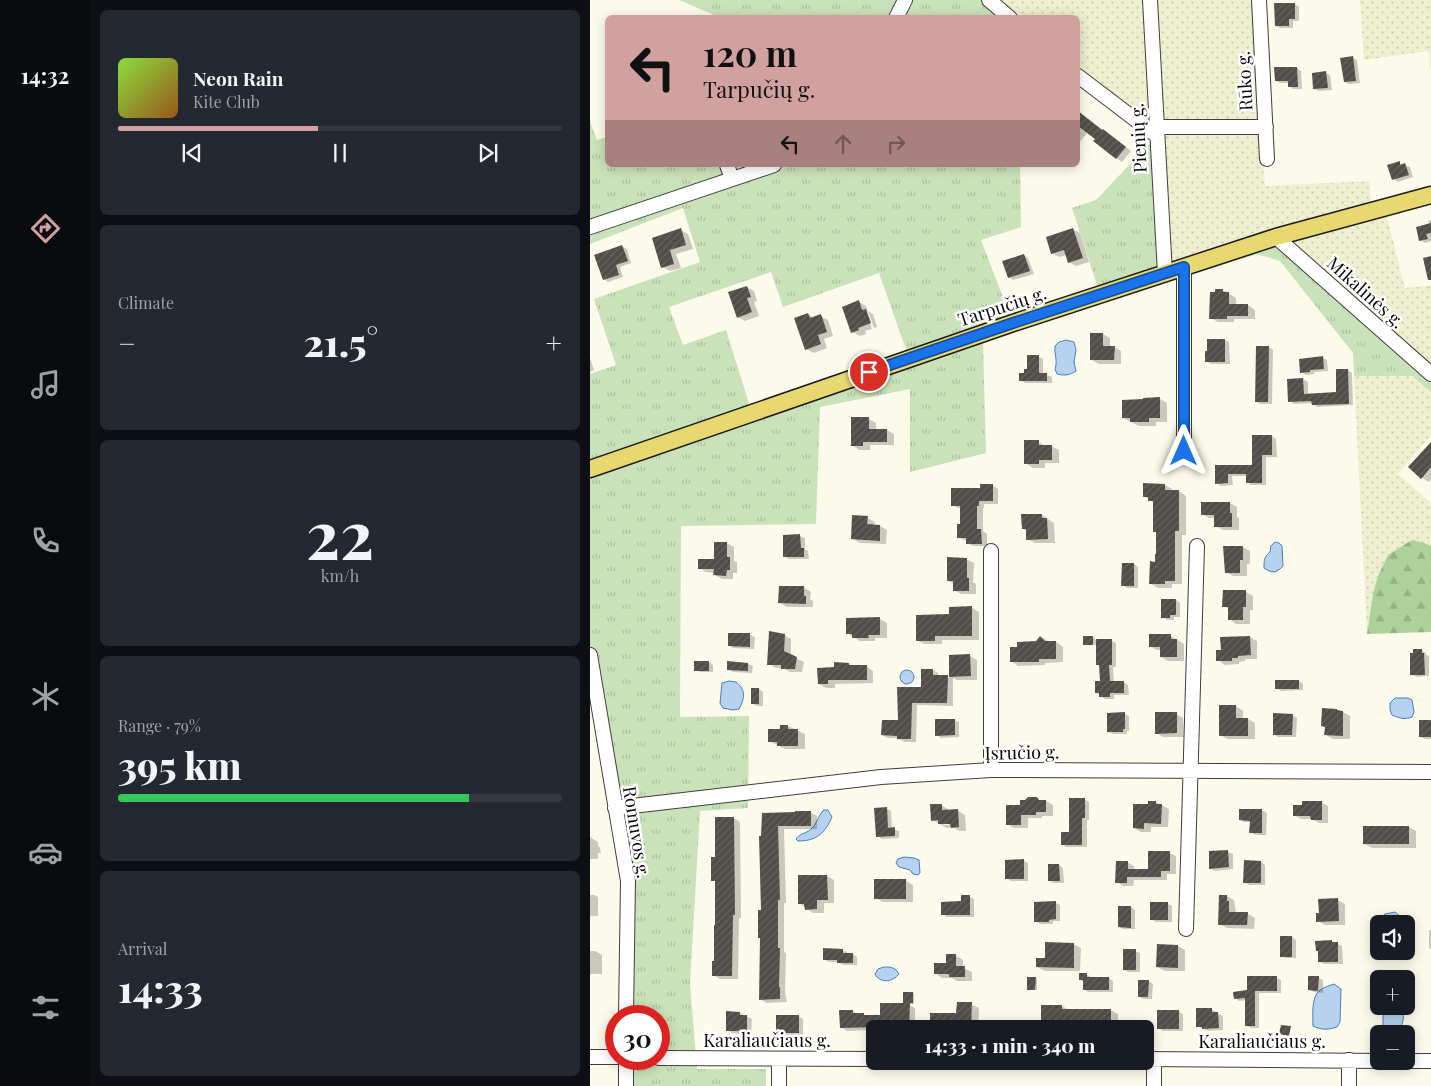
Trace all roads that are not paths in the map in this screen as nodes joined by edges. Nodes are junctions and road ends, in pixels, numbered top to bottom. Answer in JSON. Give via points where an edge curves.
{"nodes":[{"id":1,"x":905,"y":0,"type":"edge"},
{"id":2,"x":989,"y":0,"type":"edge"},
{"id":3,"x":1150,"y":0,"type":"edge"},
{"id":4,"x":1259,"y":0,"type":"edge"},
{"id":5,"x":898,"y":15,"type":"edge"},
{"id":6,"x":1006,"y":15,"type":"edge"},
{"id":7,"x":1080,"y":77,"type":"edge"},
{"id":8,"x":1266,"y":127,"type":"junction"},
{"id":9,"x":1156,"y":132,"type":"junction"},
{"id":10,"x":1268,"y":159,"type":"dead end"},
{"id":11,"x":728,"y":167,"type":"edge"},
{"id":12,"x":768,"y":167,"type":"edge"},
{"id":13,"x":732,"y":179,"type":"junction"},
{"id":14,"x":1431,"y":195,"type":"edge"},
{"id":15,"x":590,"y":228,"type":"edge"},
{"id":16,"x":1276,"y":237,"type":"junction"},
{"id":17,"x":1184,"y":267,"type":"junction"},
{"id":18,"x":1164,"y":274,"type":"junction"},
{"id":19,"x":1431,"y":374,"type":"edge"},
{"id":20,"x":1184,"y":451,"type":"dead end"},
{"id":21,"x":590,"y":469,"type":"edge"},
{"id":22,"x":1197,"y":546,"type":"dead end"},
{"id":23,"x":991,"y":551,"type":"dead end"},
{"id":24,"x":590,"y":655,"type":"edge"},
{"id":25,"x":991,"y":770,"type":"junction"},
{"id":26,"x":1191,"y":770,"type":"junction"},
{"id":27,"x":1431,"y":772,"type":"edge"},
{"id":28,"x":614,"y":808,"type":"junction"},
{"id":29,"x":1186,"y":929,"type":"dead end"},
{"id":30,"x":626,"y":1005,"type":"edge"},
{"id":31,"x":590,"y":1057,"type":"edge"},
{"id":32,"x":605,"y":1057,"type":"edge"},
{"id":33,"x":670,"y":1058,"type":"edge"},
{"id":34,"x":779,"y":1059,"type":"junction"},
{"id":35,"x":866,"y":1059,"type":"edge"},
{"id":36,"x":1154,"y":1059,"type":"edge"},
{"id":37,"x":1349,"y":1060,"type":"junction"},
{"id":38,"x":1370,"y":1061,"type":"edge"},
{"id":39,"x":1415,"y":1061,"type":"edge"},
{"id":40,"x":1431,"y":1061,"type":"edge"},
{"id":41,"x":626,"y":1070,"type":"edge"},
{"id":42,"x":1151,"y":1070,"type":"edge"},
{"id":43,"x":626,"y":1086,"type":"edge"},
{"id":44,"x":779,"y":1086,"type":"edge"},
{"id":45,"x":1154,"y":1086,"type":"edge"},
{"id":46,"x":1349,"y":1086,"type":"edge"}],
"edges":[{"from":1,"to":5,"type":"street"},
{"from":2,"to":6,"type":"street"},
{"from":3,"to":9,"type":"street","name":"Pienių g."},
{"from":4,"to":8,"type":"street","name":"Rūko g."},
{"from":7,"to":9,"type":"street"},
{"from":8,"to":9,"type":"street"},
{"from":8,"to":10,"type":"street","name":"Rūko g."},
{"from":9,"to":18,"type":"street","name":"Pienių g."},
{"from":11,"to":13,"type":"street"},
{"from":12,"to":13,"type":"street"},
{"from":13,"to":15,"type":"street"},
{"from":14,"to":16,"type":"main road","name":"Tarpučių g."},
{"from":16,"to":17,"type":"main road","name":"Tarpučių g."},
{"from":16,"to":19,"type":"street","name":"Mikalinės g."},
{"from":17,"to":18,"type":"main road","name":"Tarpučių g."},
{"from":17,"to":20,"type":"street"},
{"from":18,"to":21,"type":"main road","name":"Tarpučių g."},
{"from":22,"to":26,"type":"street"},
{"from":23,"to":25,"type":"street"},
{"from":24,"to":28,"type":"street","name":"Romuvos g."},
{"from":25,"to":26,"type":"street","name":"Įsručio g."},
{"from":25,"to":28,"type":"street","name":"Įsručio g.","via":[[881,777]]},
{"from":26,"to":27,"type":"street","name":"Įsručio g."},
{"from":26,"to":29,"type":"street"},
{"from":28,"to":30,"type":"street","name":"Romuvos g.","via":[[628,881]]},
{"from":31,"to":32,"type":"street"},
{"from":33,"to":34,"type":"street","name":"Karaliaučiaus g."},
{"from":34,"to":35,"type":"street","name":"Karaliaučiaus g."},
{"from":34,"to":44,"type":"street"},
{"from":36,"to":37,"type":"street","name":"Karaliaučiaus g."},
{"from":37,"to":38,"type":"street","name":"Karaliaučiaus g."},
{"from":37,"to":46,"type":"street"},
{"from":39,"to":40,"type":"street"},
{"from":41,"to":43,"type":"street"},
{"from":42,"to":45,"type":"street"}]}
